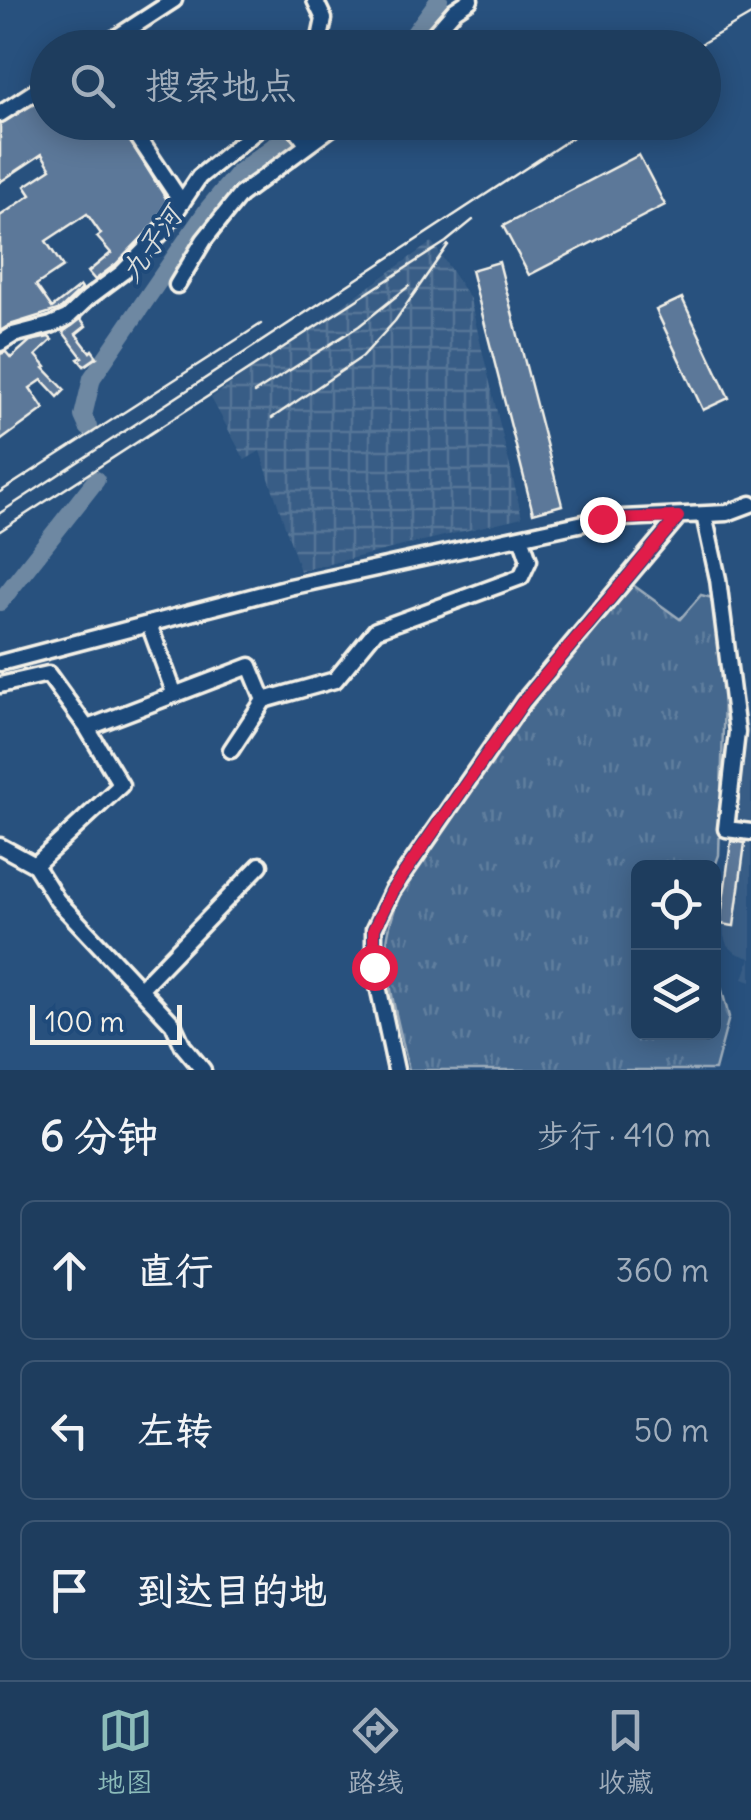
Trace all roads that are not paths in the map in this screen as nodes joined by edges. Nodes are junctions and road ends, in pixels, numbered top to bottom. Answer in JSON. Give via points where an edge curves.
{"nodes":[{"id":1,"x":174,"y":0,"type":"edge"},
{"id":2,"x":316,"y":0,"type":"edge"},
{"id":3,"x":470,"y":0,"type":"edge"},
{"id":4,"x":128,"y":30,"type":"edge"},
{"id":5,"x":322,"y":30,"type":"edge"},
{"id":6,"x":438,"y":30,"type":"edge"},
{"id":7,"x":30,"y":95,"type":"edge"},
{"id":8,"x":0,"y":114,"type":"edge"},
{"id":9,"x":140,"y":140,"type":"edge"},
{"id":10,"x":245,"y":140,"type":"edge"},
{"id":11,"x":304,"y":140,"type":"edge"},
{"id":12,"x":315,"y":140,"type":"edge"},
{"id":13,"x":308,"y":145,"type":"junction"},
{"id":14,"x":182,"y":203,"type":"junction"},
{"id":15,"x":177,"y":285,"type":"dead end"},
{"id":16,"x":0,"y":343,"type":"edge"},
{"id":17,"x":751,"y":504,"type":"edge"},
{"id":18,"x":727,"y":513,"type":"junction"},
{"id":19,"x":704,"y":515,"type":"junction"},
{"id":20,"x":678,"y":517,"type":"junction"},
{"id":21,"x":751,"y":518,"type":"edge"},
{"id":22,"x":521,"y":537,"type":"junction"},
{"id":23,"x":150,"y":624,"type":"junction"},
{"id":24,"x":0,"y":663,"type":"edge"},
{"id":25,"x":0,"y":685,"type":"edge"},
{"id":26,"x":175,"y":694,"type":"junction"},
{"id":27,"x":264,"y":700,"type":"junction"},
{"id":28,"x":87,"y":728,"type":"junction"},
{"id":29,"x":231,"y":750,"type":"dead end"},
{"id":30,"x":751,"y":832,"type":"edge"},
{"id":31,"x":0,"y":846,"type":"edge"},
{"id":32,"x":35,"y":864,"type":"junction"},
{"id":33,"x":260,"y":865,"type":"dead end"},
{"id":34,"x":140,"y":989,"type":"junction"},
{"id":35,"x":203,"y":1070,"type":"edge"},
{"id":36,"x":396,"y":1070,"type":"edge"}],
"edges":[{"from":1,"to":4,"type":"street"},
{"from":2,"to":5,"type":"street"},
{"from":3,"to":6,"type":"street"},
{"from":7,"to":8,"type":"street"},
{"from":9,"to":14,"type":"street"},
{"from":10,"to":14,"type":"street","via":[[199,177]]},
{"from":11,"to":13,"type":"street"},
{"from":12,"to":13,"type":"street"},
{"from":13,"to":15,"type":"street","via":[[240,195]]},
{"from":14,"to":16,"type":"street","via":[[138,258],[67,318]]},
{"from":17,"to":18,"type":"street"},
{"from":18,"to":19,"type":"street"},
{"from":18,"to":21,"type":"street"},
{"from":19,"to":20,"type":"street"},
{"from":19,"to":30,"type":"street","via":[[738,732],[726,829]]},
{"from":20,"to":22,"type":"street","via":[[602,519]]},
{"from":20,"to":36,"type":"street","via":[[523,702],[392,891],[374,929],[374,967]]},
{"from":22,"to":23,"type":"street"},
{"from":22,"to":27,"type":"street","via":[[529,560],[521,577],[376,630],[335,680]]},
{"from":23,"to":24,"type":"street"},
{"from":23,"to":26,"type":"street"},
{"from":25,"to":28,"type":"street","via":[[48,674]]},
{"from":26,"to":27,"type":"street","via":[[250,666]]},
{"from":26,"to":28,"type":"street"},
{"from":27,"to":29,"type":"street"},
{"from":28,"to":32,"type":"street","via":[[121,785]]},
{"from":31,"to":32,"type":"street"},
{"from":32,"to":34,"type":"street","via":[[57,900]]},
{"from":33,"to":34,"type":"street"},
{"from":34,"to":35,"type":"street"}]}
